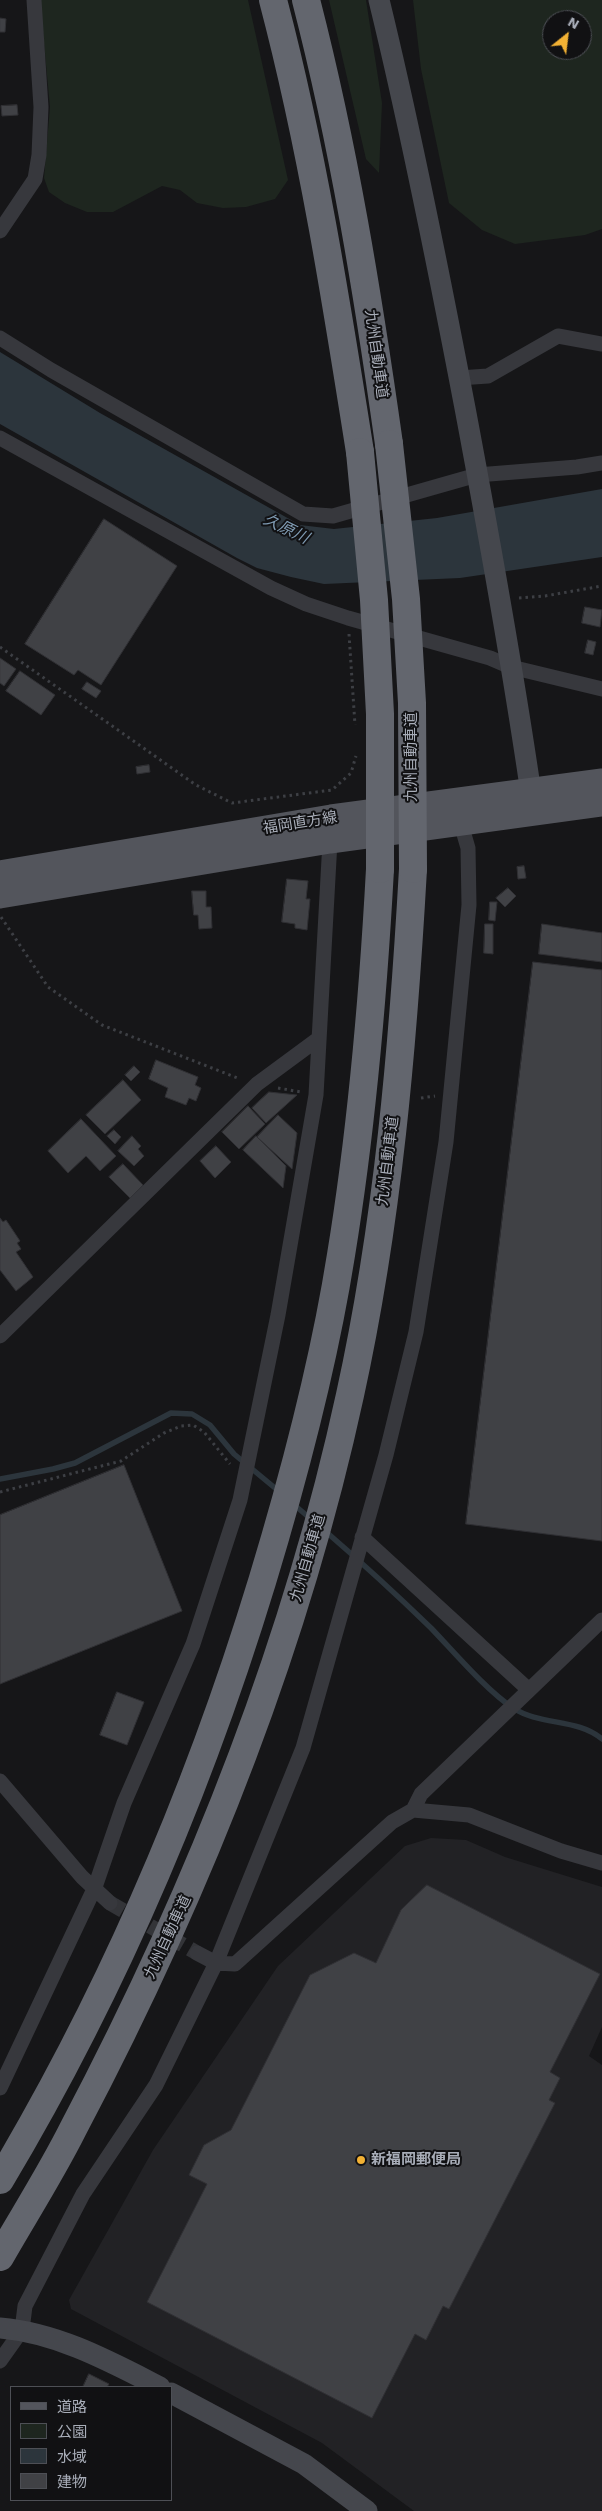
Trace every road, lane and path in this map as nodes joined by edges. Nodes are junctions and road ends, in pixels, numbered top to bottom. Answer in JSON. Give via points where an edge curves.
{"nodes":[{"id":1,"x":34,"y":0,"type":"edge"},
{"id":2,"x":273,"y":0,"type":"edge"},
{"id":3,"x":306,"y":0,"type":"edge"},
{"id":4,"x":379,"y":0,"type":"edge"},
{"id":5,"x":0,"y":231,"type":"edge"},
{"id":6,"x":0,"y":338,"type":"edge"},
{"id":7,"x":602,"y":344,"type":"edge"},
{"id":8,"x":459,"y":378,"type":"junction"},
{"id":9,"x":0,"y":438,"type":"edge"},
{"id":10,"x":602,"y":463,"type":"edge"},
{"id":11,"x":477,"y":475,"type":"junction"},
{"id":12,"x":602,"y":586,"type":"edge"},
{"id":13,"x":500,"y":600,"type":"junction"},
{"id":14,"x":348,"y":618,"type":"junction"},
{"id":15,"x":0,"y":647,"type":"edge"},
{"id":16,"x":511,"y":667,"type":"junction"},
{"id":17,"x":602,"y":689,"type":"edge"},
{"id":18,"x":356,"y":733,"type":"dead end"},
{"id":19,"x":357,"y":752,"type":"dead end"},
{"id":20,"x":602,"y":781,"type":"edge"},
{"id":21,"x":531,"y":790,"type":"junction"},
{"id":22,"x":602,"y":804,"type":"edge"},
{"id":23,"x":534,"y":814,"type":"junction"},
{"id":24,"x":461,"y":824,"type":"junction"},
{"id":25,"x":330,"y":841,"type":"junction"},
{"id":26,"x":0,"y":873,"type":"edge"},
{"id":27,"x":0,"y":896,"type":"edge"},
{"id":28,"x":0,"y":915,"type":"edge"},
{"id":29,"x":318,"y":1039,"type":"junction"},
{"id":30,"x":257,"y":1084,"type":"junction"},
{"id":31,"x":316,"y":1095,"type":"junction"},
{"id":32,"x":0,"y":1336,"type":"edge"},
{"id":33,"x":244,"y":1478,"type":"junction"},
{"id":34,"x":0,"y":1492,"type":"edge"},
{"id":35,"x":362,"y":1537,"type":"junction"},
{"id":36,"x":602,"y":1620,"type":"edge"},
{"id":37,"x":529,"y":1690,"type":"junction"},
{"id":38,"x":0,"y":1780,"type":"edge"},
{"id":39,"x":413,"y":1810,"type":"junction"},
{"id":40,"x":602,"y":1863,"type":"edge"},
{"id":41,"x":95,"y":1887,"type":"junction"},
{"id":42,"x":110,"y":1903,"type":"tunnel mouth"},
{"id":43,"x":197,"y":1953,"type":"tunnel mouth"},
{"id":44,"x":216,"y":1963,"type":"junction"},
{"id":45,"x":0,"y":2088,"type":"edge"},
{"id":46,"x":0,"y":2180,"type":"edge"},
{"id":47,"x":0,"y":2257,"type":"edge"},
{"id":48,"x":0,"y":2328,"type":"edge"},
{"id":49,"x":22,"y":2330,"type":"junction"},
{"id":50,"x":0,"y":2361,"type":"edge"},
{"id":51,"x":158,"y":2386,"type":"edge"},
{"id":52,"x":172,"y":2394,"type":"edge"},
{"id":53,"x":367,"y":2511,"type":"edge"}],
"edges":[{"from":1,"to":5,"type":"street","via":[[41,107],[39,155],[35,179]]},
{"from":2,"to":46,"type":"highway","name":"九州自動車道","bridge":true,"via":[[292,71],[324,236],[360,452],[374,600],[380,714],[380,869],[367,1056],[356,1153],[341,1258],[296,1461],[258,1599],[192,1791],[158,1874],[114,1967],[38,2117]]},
{"from":3,"to":47,"type":"highway","name":"九州自動車道","bridge":true,"via":[[339,135],[370,306],[406,599],[412,703],[412,869],[400,1063],[375,1264],[351,1394],[327,1491],[294,1609],[225,1806],[148,1982],[72,2132]]},
{"from":4,"to":8,"type":"street","via":[[428,216]]},
{"from":6,"to":11,"type":"street","via":[[303,514],[333,516]]},
{"from":7,"to":8,"type":"street","via":[[558,336],[488,376]]},
{"from":8,"to":11,"type":"street"},
{"from":9,"to":14,"type":"street","via":[[271,588]]},
{"from":10,"to":11,"type":"street"},
{"from":11,"to":13,"type":"street"},
{"from":12,"to":13,"type":"path"},
{"from":13,"to":16,"type":"street"},
{"from":14,"to":16,"type":"street","via":[[490,658]]},
{"from":14,"to":18,"type":"path"},
{"from":15,"to":19,"type":"path","via":[[196,785],[232,804],[332,790],[350,773]]},
{"from":16,"to":17,"type":"street"},
{"from":16,"to":21,"type":"street"},
{"from":20,"to":21,"type":"main road","name":"福岡直方線"},
{"from":21,"to":23,"type":"street"},
{"from":21,"to":26,"type":"main road","name":"福岡直方線","via":[[331,817]]},
{"from":22,"to":23,"type":"main road","name":"福岡直方線"},
{"from":23,"to":24,"type":"main road","name":"福岡直方線"},
{"from":24,"to":25,"type":"main road","name":"福岡直方線"},
{"from":24,"to":35,"type":"street","via":[[468,848],[469,905],[446,1142],[416,1332]]},
{"from":25,"to":27,"type":"main road","name":"福岡直方線"},
{"from":25,"to":29,"type":"street"},
{"from":28,"to":30,"type":"path","via":[[48,986],[102,1025],[223,1074]]},
{"from":29,"to":30,"type":"street"},
{"from":29,"to":31,"type":"street"},
{"from":30,"to":31,"type":"path"},
{"from":30,"to":32,"type":"street"},
{"from":31,"to":33,"type":"street","via":[[278,1315]]},
{"from":33,"to":34,"type":"path","via":[[204,1432],[193,1424],[164,1433],[121,1461]]},
{"from":33,"to":41,"type":"street","via":[[240,1500],[193,1644],[124,1802]]},
{"from":35,"to":37,"type":"street"},
{"from":35,"to":44,"type":"street","via":[[303,1748]]},
{"from":36,"to":37,"type":"street"},
{"from":37,"to":39,"type":"street","via":[[421,1794]]},
{"from":38,"to":41,"type":"street","via":[[82,1877]]},
{"from":39,"to":40,"type":"street","via":[[469,1815],[561,1851]]},
{"from":39,"to":44,"type":"street","via":[[392,1822],[234,1964]]},
{"from":41,"to":42,"type":"street"},
{"from":41,"to":45,"type":"street"},
{"from":43,"to":44,"type":"street"},
{"from":44,"to":49,"type":"street","via":[[156,2084],[84,2194],[26,2306]]},
{"from":48,"to":49,"type":"street"},
{"from":49,"to":50,"type":"street"},
{"from":49,"to":51,"type":"street","via":[[87,2350]]},
{"from":52,"to":53,"type":"street","via":[[304,2464]]}]}
